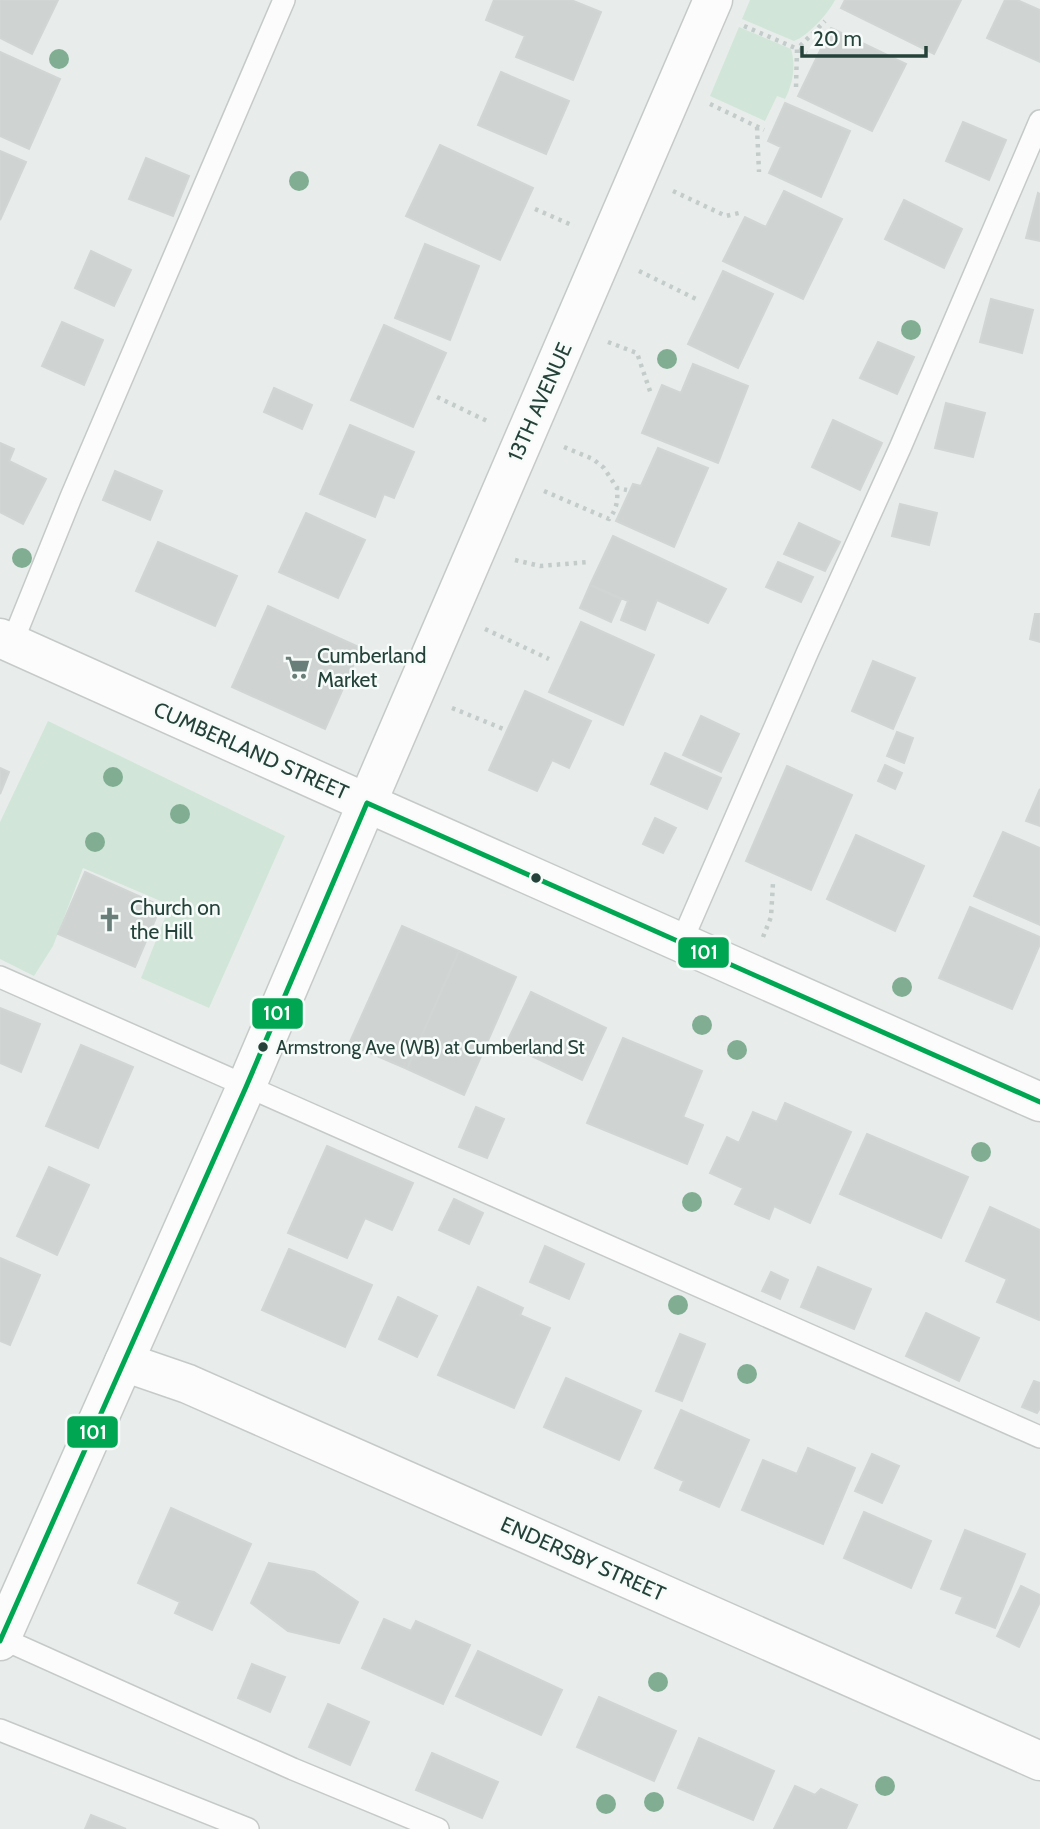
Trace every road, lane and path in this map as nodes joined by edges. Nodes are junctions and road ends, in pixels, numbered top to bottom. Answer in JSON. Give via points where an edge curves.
{"nodes":[{"id":1,"x":284,"y":0,"type":"edge"},
{"id":2,"x":725,"y":11,"type":"edge"},
{"id":3,"x":825,"y":21,"type":"dead end"},
{"id":4,"x":797,"y":49,"type":"junction"},
{"id":5,"x":807,"y":52,"type":"dead end"},
{"id":6,"x":796,"y":87,"type":"dead end"},
{"id":7,"x":703,"y":101,"type":"dead end"},
{"id":8,"x":1040,"y":121,"type":"edge"},
{"id":9,"x":757,"y":127,"type":"junction"},
{"id":10,"x":764,"y":130,"type":"dead end"},
{"id":11,"x":759,"y":172,"type":"dead end"},
{"id":12,"x":666,"y":188,"type":"dead end"},
{"id":13,"x":535,"y":209,"type":"dead end"},
{"id":14,"x":739,"y":213,"type":"dead end"},
{"id":15,"x":581,"y":229,"type":"dead end"},
{"id":16,"x":632,"y":268,"type":"dead end"},
{"id":17,"x":696,"y":299,"type":"dead end"},
{"id":18,"x":601,"y":339,"type":"dead end"},
{"id":19,"x":651,"y":394,"type":"dead end"},
{"id":20,"x":437,"y":397,"type":"dead end"},
{"id":21,"x":497,"y":426,"type":"dead end"},
{"id":22,"x":556,"y":443,"type":"dead end"},
{"id":23,"x":537,"y":488,"type":"dead end"},
{"id":24,"x":617,"y":488,"type":"junction"},
{"id":25,"x":626,"y":490,"type":"dead end"},
{"id":26,"x":507,"y":559,"type":"dead end"},
{"id":27,"x":589,"y":562,"type":"dead end"},
{"id":28,"x":478,"y":626,"type":"dead end"},
{"id":29,"x":6,"y":640,"type":"edge"},
{"id":30,"x":549,"y":659,"type":"dead end"},
{"id":31,"x":444,"y":705,"type":"dead end"},
{"id":32,"x":506,"y":730,"type":"dead end"},
{"id":33,"x":367,"y":803,"type":"junction"},
{"id":34,"x":774,"y":883,"type":"dead end"},
{"id":35,"x":763,"y":938,"type":"dead end"},
{"id":36,"x":681,"y":943,"type":"junction"},
{"id":37,"x":0,"y":977,"type":"edge"},
{"id":38,"x":246,"y":1087,"type":"junction"},
{"id":39,"x":1040,"y":1102,"type":"edge"},
{"id":40,"x":124,"y":1362,"type":"junction"},
{"id":41,"x":1040,"y":1437,"type":"edge"},
{"id":42,"x":1,"y":1639,"type":"edge"},
{"id":43,"x":0,"y":1730,"type":"edge"},
{"id":44,"x":1040,"y":1761,"type":"edge"},
{"id":45,"x":248,"y":1829,"type":"edge"},
{"id":46,"x":438,"y":1829,"type":"edge"}],
"edges":[{"from":1,"to":29,"type":"lane"},
{"from":2,"to":4,"type":"path"},
{"from":2,"to":33,"type":"street","name":"13TH AVENUE"},
{"from":3,"to":4,"type":"path"},
{"from":4,"to":5,"type":"path"},
{"from":4,"to":6,"type":"path"},
{"from":7,"to":9,"type":"path"},
{"from":8,"to":36,"type":"lane"},
{"from":9,"to":10,"type":"path"},
{"from":9,"to":11,"type":"path"},
{"from":12,"to":14,"type":"path","via":[[726,216]]},
{"from":13,"to":15,"type":"path"},
{"from":16,"to":17,"type":"path"},
{"from":18,"to":19,"type":"path","via":[[636,353]]},
{"from":20,"to":21,"type":"path"},
{"from":22,"to":24,"type":"path","via":[[604,468]]},
{"from":23,"to":24,"type":"path","via":[[609,519],[618,501]]},
{"from":24,"to":25,"type":"path"},
{"from":26,"to":27,"type":"path","via":[[540,566]]},
{"from":28,"to":30,"type":"path"},
{"from":29,"to":33,"type":"street","name":"CUMBERLAND STREET"},
{"from":31,"to":32,"type":"path"},
{"from":33,"to":36,"type":"street","name":"CUMBERLAND STREET"},
{"from":33,"to":38,"type":"street","name":"13TH AVENUE"},
{"from":34,"to":35,"type":"path","via":[[771,917]]},
{"from":36,"to":39,"type":"street","name":"CUMBERLAND STREET"},
{"from":37,"to":38,"type":"lane"},
{"from":38,"to":40,"type":"street","name":"13TH AVENUE"},
{"from":38,"to":41,"type":"lane"},
{"from":40,"to":42,"type":"street","name":"13TH AVENUE"},
{"from":40,"to":44,"type":"street","name":"ENDERSBY STREET","via":[[188,1384]]},
{"from":42,"to":46,"type":"lane"},
{"from":43,"to":45,"type":"lane"}]}
